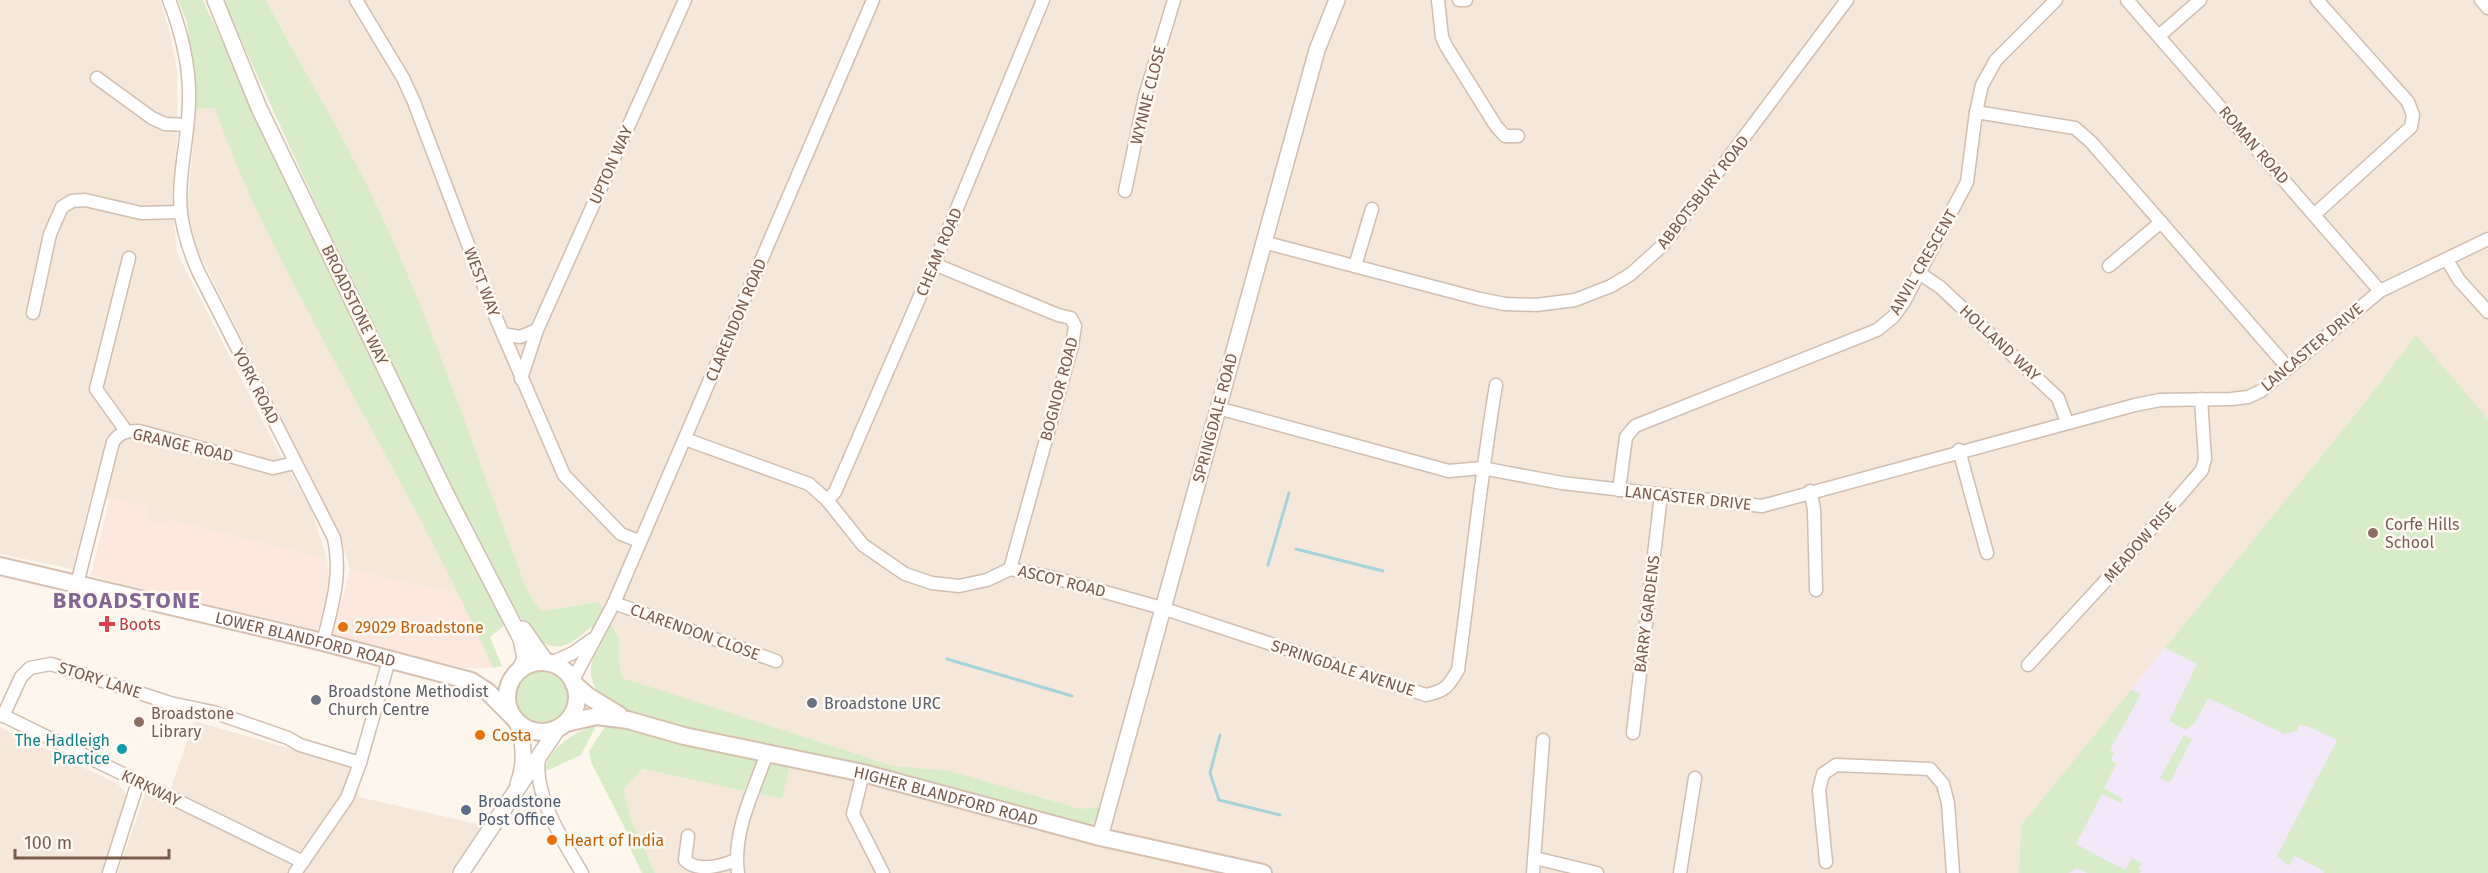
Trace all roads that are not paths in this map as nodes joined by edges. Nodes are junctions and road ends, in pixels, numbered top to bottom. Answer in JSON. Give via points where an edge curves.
{"nodes":[{"id":1,"x":169,"y":0,"type":"edge"},
{"id":2,"x":215,"y":0,"type":"edge"},
{"id":3,"x":356,"y":0,"type":"edge"},
{"id":4,"x":686,"y":0,"type":"edge"},
{"id":5,"x":873,"y":0,"type":"edge"},
{"id":6,"x":1043,"y":0,"type":"edge"},
{"id":7,"x":1174,"y":0,"type":"edge"},
{"id":8,"x":1337,"y":0,"type":"edge"},
{"id":9,"x":1438,"y":0,"type":"edge"},
{"id":10,"x":1459,"y":0,"type":"edge"},
{"id":11,"x":1466,"y":0,"type":"edge"},
{"id":12,"x":1847,"y":0,"type":"edge"},
{"id":13,"x":2056,"y":0,"type":"edge"},
{"id":14,"x":2127,"y":0,"type":"edge"},
{"id":15,"x":2200,"y":0,"type":"edge"},
{"id":16,"x":2317,"y":0,"type":"edge"},
{"id":17,"x":2481,"y":0,"type":"edge"},
{"id":18,"x":2488,"y":8,"type":"edge"},
{"id":19,"x":2158,"y":36,"type":"junction"},
{"id":20,"x":97,"y":78,"type":"dead end"},
{"id":21,"x":1976,"y":112,"type":"junction"},
{"id":22,"x":187,"y":125,"type":"junction"},
{"id":23,"x":1518,"y":136,"type":"dead end"},
{"id":24,"x":1125,"y":191,"type":"dead end"},
{"id":25,"x":1372,"y":209,"type":"dead end"},
{"id":26,"x":181,"y":212,"type":"junction"},
{"id":27,"x":2315,"y":214,"type":"junction"},
{"id":28,"x":2161,"y":222,"type":"junction"},
{"id":29,"x":2488,"y":239,"type":"edge"},
{"id":30,"x":1263,"y":242,"type":"junction"},
{"id":31,"x":129,"y":258,"type":"dead end"},
{"id":32,"x":2446,"y":260,"type":"junction"},
{"id":33,"x":934,"y":264,"type":"junction"},
{"id":34,"x":1355,"y":266,"type":"junction"},
{"id":35,"x":2109,"y":266,"type":"dead end"},
{"id":36,"x":1919,"y":273,"type":"junction"},
{"id":37,"x":2380,"y":291,"type":"junction"},
{"id":38,"x":2488,"y":312,"type":"edge"},
{"id":39,"x":33,"y":313,"type":"dead end"},
{"id":40,"x":537,"y":330,"type":"junction"},
{"id":41,"x":502,"y":334,"type":"junction"},
{"id":42,"x":2288,"y":368,"type":"junction"},
{"id":43,"x":521,"y":379,"type":"junction"},
{"id":44,"x":1496,"y":385,"type":"dead end"},
{"id":45,"x":2200,"y":399,"type":"junction"},
{"id":46,"x":1218,"y":408,"type":"junction"},
{"id":47,"x":2067,"y":422,"type":"junction"},
{"id":48,"x":126,"y":431,"type":"junction"},
{"id":49,"x":686,"y":439,"type":"junction"},
{"id":50,"x":1959,"y":450,"type":"junction"},
{"id":51,"x":295,"y":463,"type":"junction"},
{"id":52,"x":1482,"y":468,"type":"junction"},
{"id":53,"x":1619,"y":490,"type":"junction"},
{"id":54,"x":1810,"y":491,"type":"junction"},
{"id":55,"x":1661,"y":495,"type":"junction"},
{"id":56,"x":827,"y":500,"type":"junction"},
{"id":57,"x":639,"y":541,"type":"junction"},
{"id":58,"x":1987,"y":553,"type":"dead end"},
{"id":59,"x":0,"y":566,"type":"edge"},
{"id":60,"x":1010,"y":569,"type":"junction"},
{"id":61,"x":77,"y":584,"type":"junction"},
{"id":62,"x":1816,"y":590,"type":"dead end"},
{"id":63,"x":614,"y":603,"type":"junction"},
{"id":64,"x":505,"y":605,"type":"junction"},
{"id":65,"x":1162,"y":608,"type":"junction"},
{"id":66,"x":594,"y":637,"type":"junction"},
{"id":67,"x":323,"y":642,"type":"junction"},
{"id":68,"x":388,"y":660,"type":"junction"},
{"id":69,"x":776,"y":661,"type":"dead end"},
{"id":70,"x":549,"y":663,"type":"junction"},
{"id":71,"x":2028,"y":665,"type":"dead end"},
{"id":72,"x":518,"y":673,"type":"junction"},
{"id":73,"x":471,"y":681,"type":"junction"},
{"id":74,"x":573,"y":682,"type":"junction"},
{"id":75,"x":1,"y":715,"type":"edge"},
{"id":76,"x":515,"y":720,"type":"junction"},
{"id":77,"x":628,"y":720,"type":"junction"},
{"id":78,"x":562,"y":725,"type":"junction"},
{"id":79,"x":1633,"y":733,"type":"dead end"},
{"id":80,"x":1543,"y":740,"type":"dead end"},
{"id":81,"x":767,"y":753,"type":"junction"},
{"id":82,"x":539,"y":759,"type":"junction"},
{"id":83,"x":360,"y":763,"type":"junction"},
{"id":84,"x":863,"y":773,"type":"junction"},
{"id":85,"x":1695,"y":778,"type":"dead end"},
{"id":86,"x":138,"y":782,"type":"junction"},
{"id":87,"x":515,"y":792,"type":"junction"},
{"id":88,"x":688,"y":836,"type":"dead end"},
{"id":89,"x":1100,"y":837,"type":"junction"},
{"id":90,"x":1535,"y":858,"type":"junction"},
{"id":91,"x":736,"y":860,"type":"junction"},
{"id":92,"x":303,"y":862,"type":"junction"},
{"id":93,"x":1827,"y":862,"type":"dead end"},
{"id":94,"x":109,"y":873,"type":"edge"},
{"id":95,"x":296,"y":873,"type":"edge"},
{"id":96,"x":461,"y":873,"type":"edge"},
{"id":97,"x":582,"y":873,"type":"edge"},
{"id":98,"x":738,"y":873,"type":"edge"},
{"id":99,"x":884,"y":873,"type":"edge"},
{"id":100,"x":1263,"y":873,"type":"edge"},
{"id":101,"x":1533,"y":873,"type":"edge"},
{"id":102,"x":1597,"y":873,"type":"edge"},
{"id":103,"x":1680,"y":873,"type":"edge"},
{"id":104,"x":1953,"y":873,"type":"edge"}],
"edges":[{"from":1,"to":22,"type":"street","name":"YORK ROAD","via":[[187,70]]},
{"from":2,"to":64,"type":"street","name":"BROADSTONE WAY","via":[[259,108],[447,496]]},
{"from":3,"to":41,"type":"street","name":"WEST WAY","via":[[404,78]]},
{"from":4,"to":40,"type":"street","name":"UPTON WAY"},
{"from":5,"to":49,"type":"street","name":"CLARENDON ROAD"},
{"from":6,"to":33,"type":"street","name":"CHEAM ROAD"},
{"from":7,"to":24,"type":"street","name":"WYNNE CLOSE","via":[[1145,96]]},
{"from":8,"to":30,"type":"street","name":"SPRINGDALE ROAD","via":[[1317,50]]},
{"from":9,"to":23,"type":"street","via":[[1446,46],[1496,126],[1505,136]]},
{"from":10,"to":11,"type":"street"},
{"from":12,"to":34,"type":"street","name":"ABBOTSBURY ROAD","via":[[1676,229],[1646,262],[1611,286],[1575,300],[1505,304]]},
{"from":13,"to":21,"type":"street","name":"ANVIL CRESCENT","via":[[1996,60],[1982,85]]},
{"from":14,"to":19,"type":"street","name":"ROMAN ROAD"},
{"from":15,"to":19,"type":"street"},
{"from":16,"to":27,"type":"street","via":[[2408,102],[2413,115],[2411,127]]},
{"from":17,"to":18,"type":"street"},
{"from":19,"to":27,"type":"street","name":"ROMAN ROAD"},
{"from":20,"to":22,"type":"street","via":[[152,118],[165,124]]},
{"from":21,"to":28,"type":"street","via":[[2075,128]]},
{"from":21,"to":36,"type":"street","name":"ANVIL CRESCENT","via":[[1967,182]]},
{"from":22,"to":26,"type":"street","name":"YORK ROAD"},
{"from":25,"to":34,"type":"street"},
{"from":26,"to":39,"type":"street","via":[[141,213],[85,200],[62,207],[50,234]]},
{"from":26,"to":51,"type":"street","name":"YORK ROAD","via":[[198,272]]},
{"from":27,"to":37,"type":"street","name":"ROMAN ROAD"},
{"from":28,"to":35,"type":"street"},
{"from":28,"to":42,"type":"street"},
{"from":29,"to":32,"type":"street","name":"LANCASTER DRIVE"},
{"from":30,"to":34,"type":"street","name":"ABBOTSBURY ROAD"},
{"from":30,"to":46,"type":"street","name":"SPRINGDALE ROAD"},
{"from":31,"to":48,"type":"street","via":[[96,389]]},
{"from":32,"to":37,"type":"street","name":"LANCASTER DRIVE"},
{"from":32,"to":38,"type":"street"},
{"from":33,"to":56,"type":"street","name":"CHEAM ROAD","via":[[835,492]]},
{"from":33,"to":60,"type":"street","name":"BOGNOR ROAD","via":[[1071,318],[1076,326]]},
{"from":36,"to":47,"type":"street","name":"HOLLAND WAY","via":[[1940,287],[2058,398]]},
{"from":36,"to":53,"type":"street","name":"ANVIL CRESCENT","via":[[1893,317],[1877,330],[1635,426],[1626,437]]},
{"from":37,"to":42,"type":"street","name":"LANCASTER DRIVE"},
{"from":40,"to":41,"type":"street","via":[[520,337]]},
{"from":40,"to":43,"type":"street","name":"UPTON WAY"},
{"from":41,"to":43,"type":"street","name":"WEST WAY"},
{"from":42,"to":45,"type":"street","name":"LANCASTER DRIVE","via":[[2248,397]]},
{"from":43,"to":57,"type":"street","name":"WEST WAY","via":[[564,475],[621,534]]},
{"from":44,"to":52,"type":"street","name":"SPRINGDALE AVENUE"},
{"from":45,"to":47,"type":"street","name":"LANCASTER DRIVE","via":[[2160,400]]},
{"from":45,"to":71,"type":"street","name":"MEADOW RISE","via":[[2205,459],[2202,470]]},
{"from":46,"to":52,"type":"street","via":[[1449,471]]},
{"from":46,"to":65,"type":"street","name":"SPRINGDALE ROAD"},
{"from":47,"to":50,"type":"street","name":"LANCASTER DRIVE"},
{"from":48,"to":51,"type":"street","name":"GRANGE ROAD","via":[[169,438],[273,468]]},
{"from":48,"to":61,"type":"street","name":"GRANGE ROAD","via":[[113,442]]},
{"from":49,"to":56,"type":"street","name":"ASCOT ROAD","via":[[809,484]]},
{"from":49,"to":57,"type":"street","name":"CLARENDON ROAD"},
{"from":50,"to":54,"type":"street","name":"LANCASTER DRIVE"},
{"from":50,"to":58,"type":"street"},
{"from":51,"to":67,"type":"street","name":"YORK ROAD","via":[[334,537],[339,559]]},
{"from":52,"to":53,"type":"street","name":"LANCASTER DRIVE"},
{"from":52,"to":65,"type":"street","name":"SPRINGDALE AVENUE","via":[[1458,670],[1442,691],[1426,695]]},
{"from":53,"to":55,"type":"street","name":"LANCASTER DRIVE"},
{"from":54,"to":55,"type":"street","name":"LANCASTER DRIVE","via":[[1762,506]]},
{"from":54,"to":62,"type":"street"},
{"from":55,"to":79,"type":"street","name":"BARRY GARDENS"},
{"from":56,"to":60,"type":"street","name":"ASCOT ROAD","via":[[863,544],[905,573],[932,583],[959,586],[987,580]]},
{"from":57,"to":63,"type":"street","name":"CLARENDON ROAD"},
{"from":59,"to":61,"type":"main road","name":"LOWER BLANDFORD ROAD"},
{"from":60,"to":65,"type":"street","name":"ASCOT ROAD"},
{"from":61,"to":67,"type":"main road","name":"LOWER BLANDFORD ROAD"},
{"from":63,"to":66,"type":"street","name":"CLARENDON ROAD"},
{"from":63,"to":69,"type":"street","name":"CLARENDON CLOSE"},
{"from":64,"to":70,"type":"street","name":"BROADSTONE WAY"},
{"from":64,"to":72,"type":"street","name":"BROADSTONE WAY","via":[[524,649],[525,658]]},
{"from":65,"to":89,"type":"street","name":"SPRINGDALE ROAD"},
{"from":66,"to":70,"type":"street","name":"CLARENDON ROAD","via":[[573,653]]},
{"from":66,"to":74,"type":"street","name":"CLARENDON ROAD"},
{"from":67,"to":68,"type":"main road","name":"LOWER BLANDFORD ROAD"},
{"from":68,"to":73,"type":"main road","name":"LOWER BLANDFORD ROAD"},
{"from":68,"to":83,"type":"street"},
{"from":70,"to":72,"type":"main road","via":[[537,663]]},
{"from":70,"to":74,"type":"main road","via":[[567,672]]},
{"from":72,"to":73,"type":"main road","name":"LOWER BLANDFORD ROAD","via":[[491,681]]},
{"from":72,"to":76,"type":"main road","via":[[507,702]]},
{"from":73,"to":76,"type":"main road","name":"LOWER BLANDFORD ROAD"},
{"from":74,"to":77,"type":"main road","name":"HIGHER BLANDFORD ROAD","via":[[598,703]]},
{"from":74,"to":78,"type":"main road","via":[[576,706]]},
{"from":75,"to":83,"type":"street","name":"STORY LANE","via":[[21,677],[30,668],[51,664],[170,704],[213,712]]},
{"from":75,"to":86,"type":"street","name":"KIRKWAY"},
{"from":76,"to":78,"type":"main road","via":[[536,732]]},
{"from":76,"to":87,"type":"street","via":[[522,736],[523,761]]},
{"from":77,"to":78,"type":"main road","name":"HIGHER BLANDFORD ROAD","via":[[597,716]]},
{"from":77,"to":81,"type":"main road","name":"HIGHER BLANDFORD ROAD"},
{"from":78,"to":82,"type":"street"},
{"from":80,"to":90,"type":"street"},
{"from":81,"to":84,"type":"main road","name":"HIGHER BLANDFORD ROAD"},
{"from":81,"to":91,"type":"street","via":[[740,832]]},
{"from":82,"to":87,"type":"street"},
{"from":82,"to":97,"type":"street","via":[[537,780],[543,800]]},
{"from":83,"to":92,"type":"street","via":[[347,798]]},
{"from":84,"to":89,"type":"main road","name":"HIGHER BLANDFORD ROAD"},
{"from":84,"to":99,"type":"street","via":[[853,814]]},
{"from":85,"to":103,"type":"street"},
{"from":86,"to":92,"type":"street","name":"KIRKWAY"},
{"from":86,"to":94,"type":"street"},
{"from":87,"to":96,"type":"street"},
{"from":88,"to":91,"type":"street","via":[[688,865],[705,869]]},
{"from":89,"to":100,"type":"main road","name":"HIGHER BLANDFORD ROAD"},
{"from":90,"to":101,"type":"street"},
{"from":90,"to":102,"type":"street"},
{"from":91,"to":98,"type":"street"},
{"from":92,"to":95,"type":"street"},
{"from":93,"to":104,"type":"street","via":[[1818,839],[1823,774],[1836,765],[1930,769],[1943,784],[1948,803]]}]}
